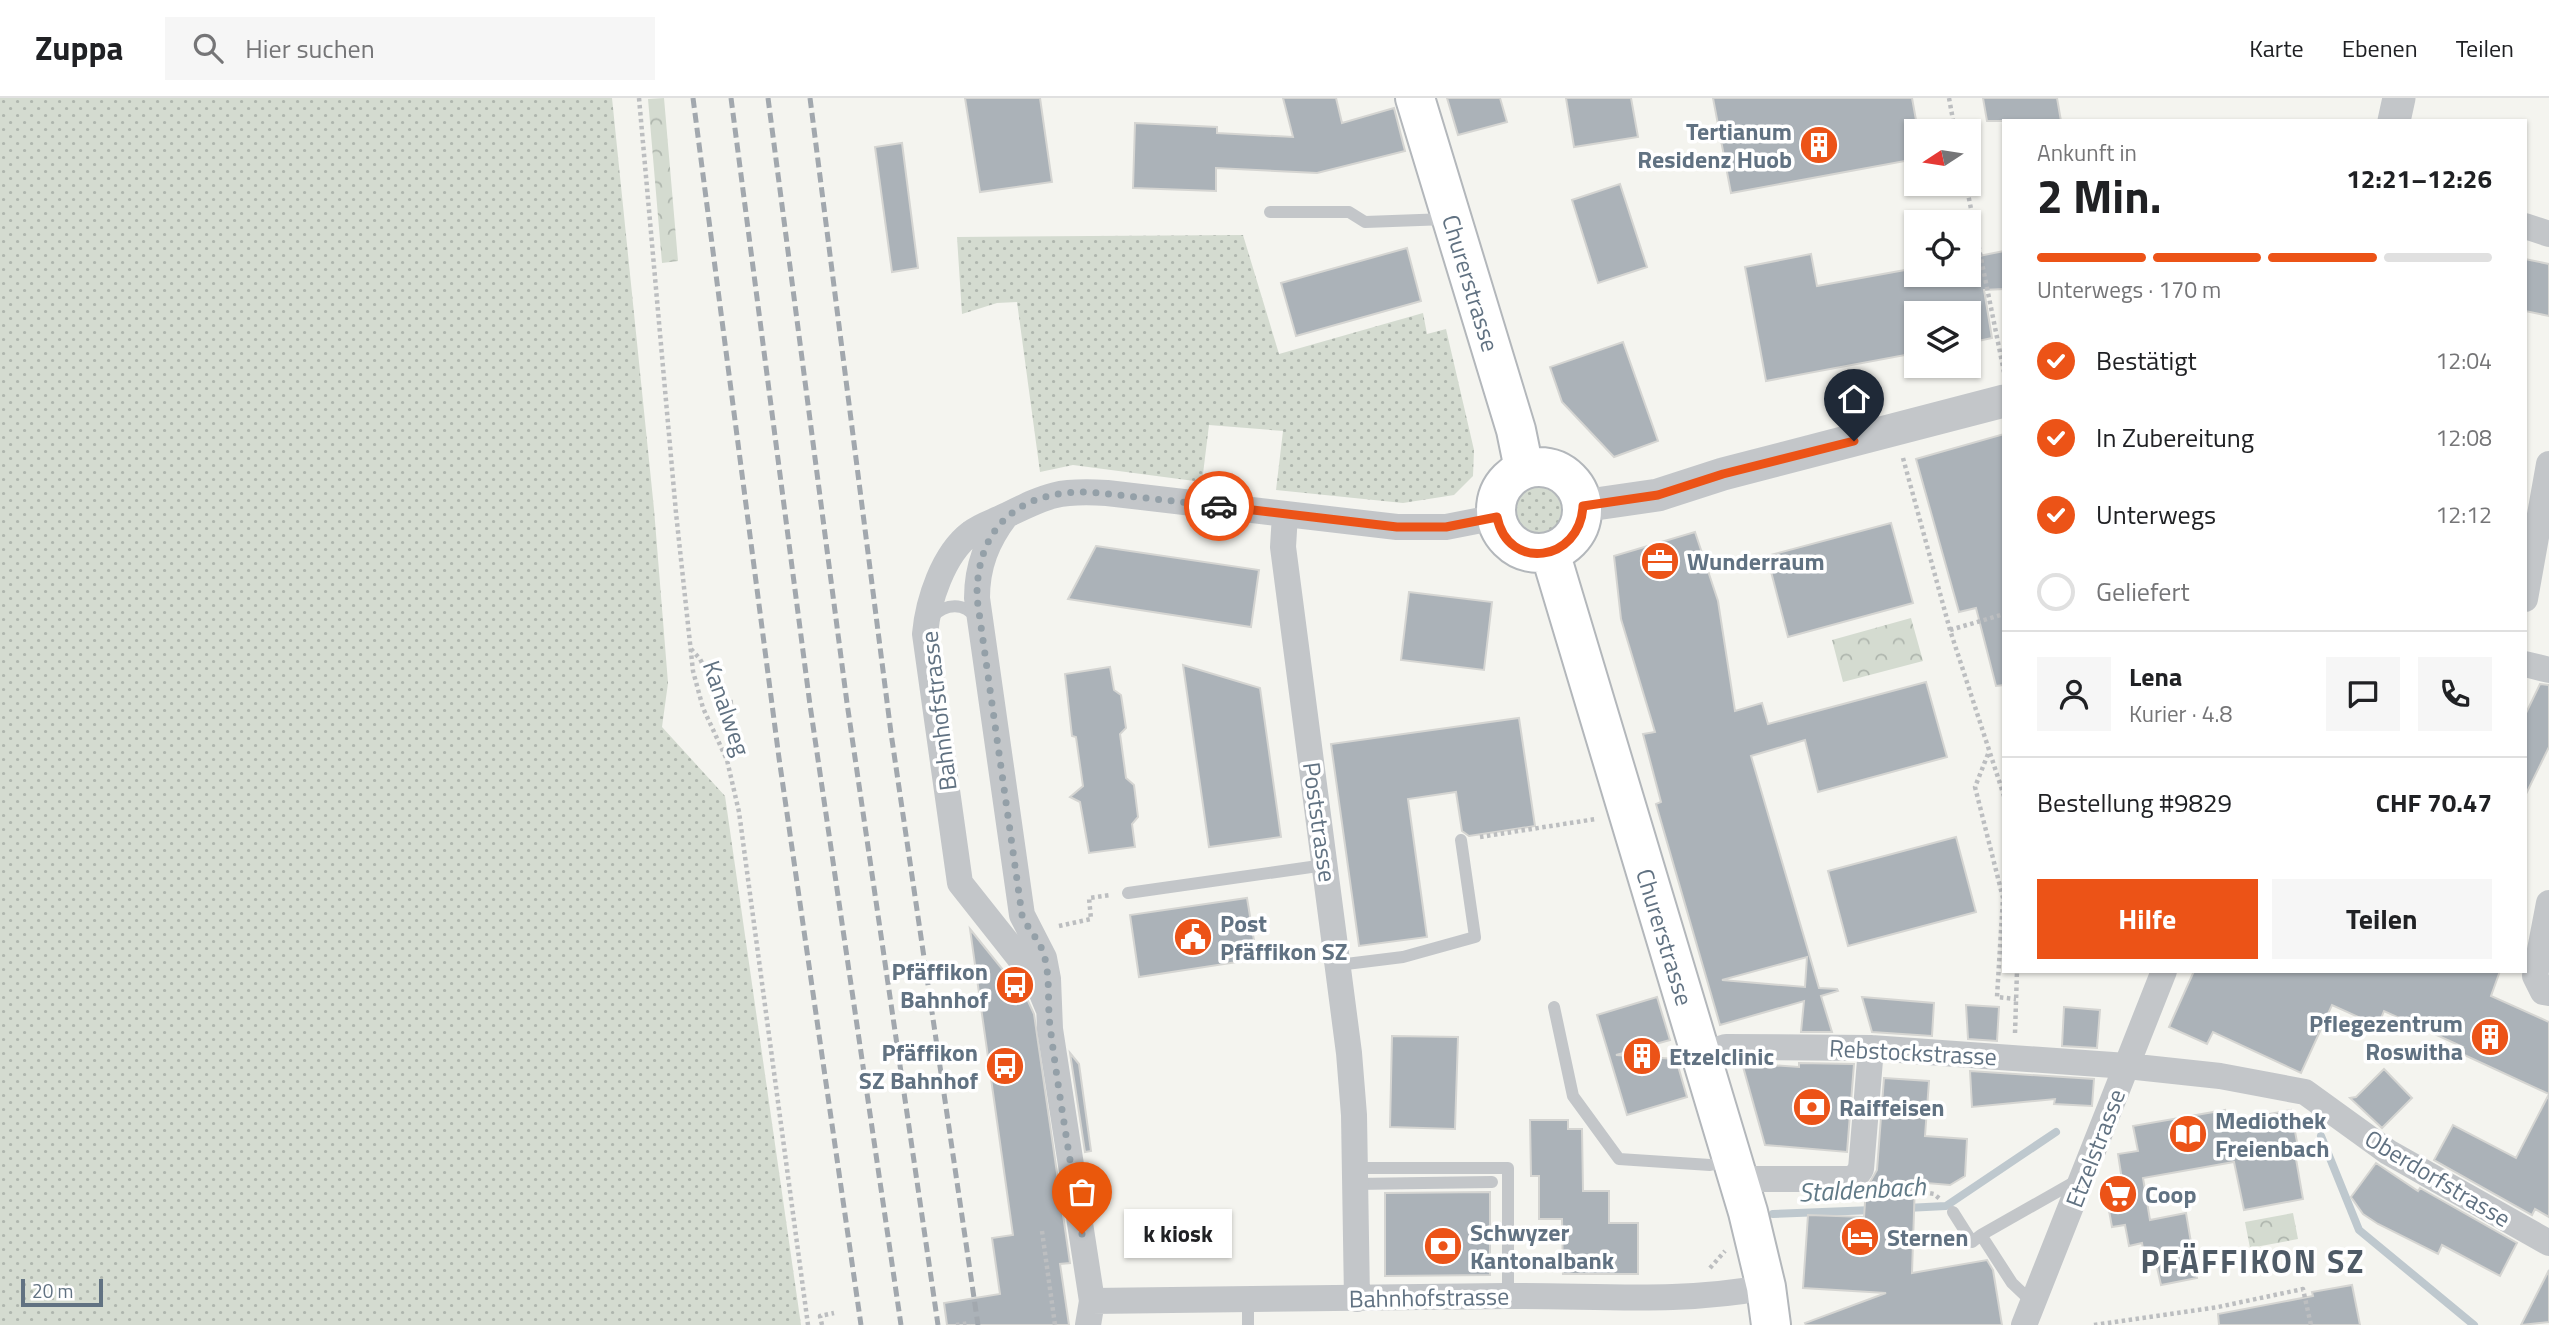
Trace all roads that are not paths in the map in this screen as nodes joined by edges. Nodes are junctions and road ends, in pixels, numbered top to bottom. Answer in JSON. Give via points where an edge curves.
{"nodes":[{"id":1,"x":1415,"y":98,"type":"edge"},
{"id":2,"x":2399,"y":98,"type":"edge"},
{"id":3,"x":2394,"y":119,"type":"edge"},
{"id":4,"x":1270,"y":212,"type":"dead end"},
{"id":5,"x":1451,"y":219,"type":"junction"},
{"id":6,"x":2527,"y":227,"type":"edge"},
{"id":7,"x":2549,"y":234,"type":"edge"},
{"id":8,"x":2002,"y":402,"type":"edge"},
{"id":9,"x":2549,"y":464,"type":"edge"},
{"id":10,"x":1524,"y":469,"type":"junction"},
{"id":11,"x":1583,"y":506,"type":"junction"},
{"id":12,"x":1284,"y":514,"type":"junction"},
{"id":13,"x":1006,"y":516,"type":"junction"},
{"id":14,"x":1497,"y":517,"type":"junction"},
{"id":15,"x":1550,"y":552,"type":"junction"},
{"id":16,"x":2527,"y":588,"type":"edge"},
{"id":17,"x":925,"y":634,"type":"junction"},
{"id":18,"x":983,"y":634,"type":"junction"},
{"id":19,"x":2527,"y":664,"type":"edge"},
{"id":20,"x":2549,"y":670,"type":"edge"},
{"id":21,"x":1461,"y":840,"type":"road end"},
{"id":22,"x":1326,"y":865,"type":"junction"},
{"id":23,"x":1128,"y":893,"type":"dead end"},
{"id":24,"x":2549,"y":902,"type":"edge"},
{"id":25,"x":1022,"y":915,"type":"junction"},
{"id":26,"x":995,"y":928,"type":"junction"},
{"id":27,"x":1338,"y":965,"type":"junction"},
{"id":28,"x":2163,"y":973,"type":"edge"},
{"id":29,"x":2549,"y":993,"type":"edge"},
{"id":30,"x":1554,"y":1007,"type":"dead end"},
{"id":31,"x":1048,"y":1008,"type":"junction"},
{"id":32,"x":1871,"y":1048,"type":"junction"},
{"id":33,"x":1701,"y":1055,"type":"junction"},
{"id":34,"x":2127,"y":1066,"type":"junction"},
{"id":35,"x":1735,"y":1169,"type":"junction"},
{"id":36,"x":1355,"y":1176,"type":"junction"},
{"id":37,"x":2084,"y":1176,"type":"junction"},
{"id":38,"x":1492,"y":1182,"type":"dead end"},
{"id":39,"x":1953,"y":1212,"type":"dead end"},
{"id":40,"x":1981,"y":1236,"type":"junction"},
{"id":41,"x":2549,"y":1243,"type":"edge"},
{"id":42,"x":1766,"y":1287,"type":"junction"},
{"id":43,"x":1508,"y":1296,"type":"junction"},
{"id":44,"x":1248,"y":1299,"type":"junction"},
{"id":45,"x":1357,"y":1299,"type":"junction"},
{"id":46,"x":1090,"y":1313,"type":"edge"},
{"id":47,"x":2029,"y":1314,"type":"edge"},
{"id":48,"x":1248,"y":1325,"type":"edge"},
{"id":49,"x":1771,"y":1325,"type":"edge"}],
"edges":[{"from":1,"to":5,"type":"main road","name":"Churerstrasse"},
{"from":2,"to":3,"type":"street"},
{"from":4,"to":5,"type":"lane","via":[[1349,212],[1365,222]]},
{"from":5,"to":10,"type":"main road","name":"Churerstrasse"},
{"from":6,"to":7,"type":"street"},
{"from":8,"to":11,"type":"street","via":[[1658,495]]},
{"from":9,"to":16,"type":"street"},
{"from":10,"to":11,"type":"main road","via":[[1544,467],[1562,473],[1576,487]]},
{"from":10,"to":14,"type":"main road","via":[[1500,492]]},
{"from":11,"to":15,"type":"main road","via":[[1575,535]]},
{"from":12,"to":13,"type":"street","name":"Bahnhofstrasse","via":[[1075,492],[1046,496]]},
{"from":12,"to":14,"type":"street","name":"Bahnhofstrasse","via":[[1416,527],[1446,527]]},
{"from":12,"to":22,"type":"street","name":"Poststrasse","via":[[1283,547]]},
{"from":13,"to":17,"type":"street","name":"Bahnhofstrasse","via":[[970,533],[950,559],[933,597]]},
{"from":13,"to":18,"type":"street","name":"Bahnhofstrasse","via":[[992,535],[977,579]]},
{"from":14,"to":15,"type":"main road","via":[[1502,532],[1519,549]]},
{"from":15,"to":33,"type":"main road","name":"Churerstrasse"},
{"from":17,"to":18,"type":"lane","via":[[936,613],[956,606],[975,615]]},
{"from":17,"to":26,"type":"street","name":"Bahnhofstrasse","via":[[960,883]]},
{"from":18,"to":25,"type":"street","name":"Bahnhofstrasse"},
{"from":19,"to":20,"type":"street"},
{"from":21,"to":27,"type":"lane","via":[[1475,937],[1403,957]]},
{"from":22,"to":23,"type":"lane"},
{"from":22,"to":27,"type":"street","name":"Poststrasse"},
{"from":24,"to":29,"type":"street","via":[[2535,976],[2543,992]]},
{"from":25,"to":26,"type":"lane"},
{"from":25,"to":31,"type":"street","name":"Bahnhofstrasse","via":[[1042,950]]},
{"from":26,"to":31,"type":"street","name":"Bahnhofstrasse","via":[[1036,979]]},
{"from":27,"to":36,"type":"street","name":"Poststrasse","via":[[1354,1115]]},
{"from":28,"to":34,"type":"street","name":"Etzelstrasse"},
{"from":30,"to":35,"type":"lane","via":[[1573,1096],[1619,1159]]},
{"from":31,"to":46,"type":"street","name":"Bahnhofstrasse"},
{"from":32,"to":33,"type":"street","name":"Rebstockstrasse","via":[[1726,1047]]},
{"from":32,"to":34,"type":"street","name":"Rebstockstrasse"},
{"from":32,"to":35,"type":"street","via":[[1861,1170],[1854,1180]]},
{"from":33,"to":35,"type":"main road","name":"Churerstrasse"},
{"from":34,"to":37,"type":"street","name":"Etzelstrasse"},
{"from":34,"to":41,"type":"street","name":"Oberdorfstrasse","via":[[2220,1076],[2305,1092],[2388,1152]]},
{"from":35,"to":42,"type":"main road","name":"Churerstrasse"},
{"from":36,"to":38,"type":"lane"},
{"from":36,"to":43,"type":"lane","via":[[1508,1168]]},
{"from":36,"to":45,"type":"street","name":"Poststrasse"},
{"from":37,"to":40,"type":"lane"},
{"from":37,"to":47,"type":"street","name":"Etzelstrasse"},
{"from":39,"to":40,"type":"lane","via":[[1972,1242]]},
{"from":40,"to":47,"type":"lane"},
{"from":42,"to":43,"type":"street","name":"Bahnhofstrasse","via":[[1685,1296]]},
{"from":42,"to":49,"type":"main road","name":"Churerstrasse"},
{"from":43,"to":45,"type":"street","name":"Bahnhofstrasse"},
{"from":44,"to":45,"type":"street","name":"Bahnhofstrasse"},
{"from":44,"to":46,"type":"street","name":"Bahnhofstrasse"},
{"from":44,"to":48,"type":"lane"}]}
